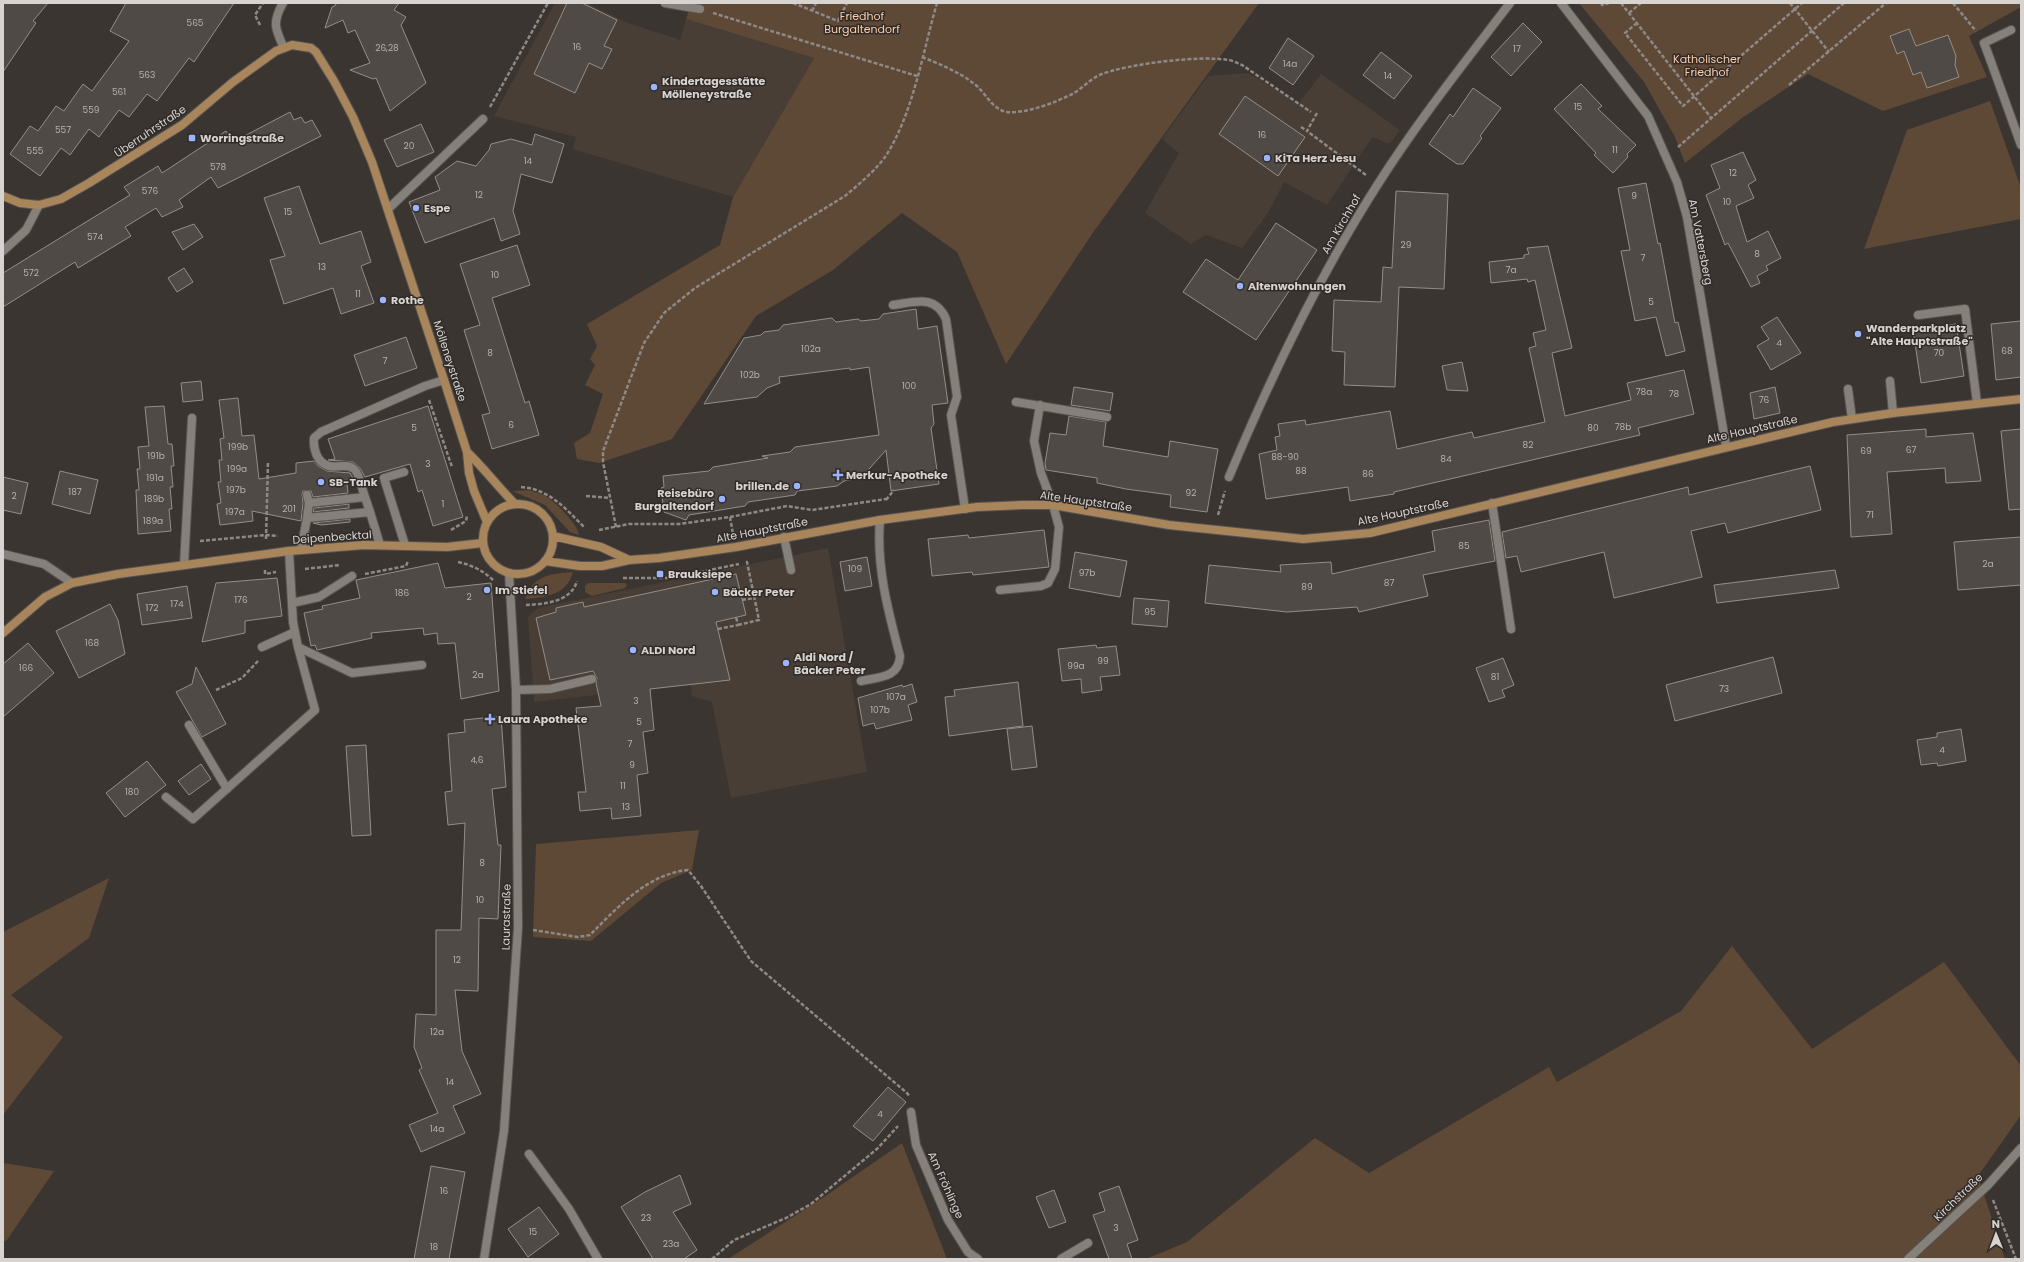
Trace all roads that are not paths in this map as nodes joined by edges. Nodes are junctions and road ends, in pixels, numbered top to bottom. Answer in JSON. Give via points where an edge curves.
{"nodes":[{"id":1,"x":283,"y":3,"type":"edge"},
{"id":2,"x":665,"y":3,"type":"edge"},
{"id":3,"x":1510,"y":3,"type":"edge"},
{"id":4,"x":1561,"y":3,"type":"edge"},
{"id":5,"x":700,"y":9,"type":"road end"},
{"id":6,"x":2011,"y":30,"type":"dead end"},
{"id":7,"x":284,"y":48,"type":"junction"},
{"id":8,"x":483,"y":120,"type":"road end"},
{"id":9,"x":2021,"y":144,"type":"edge"},
{"id":10,"x":3,"y":196,"type":"edge"},
{"id":11,"x":39,"y":205,"type":"junction"},
{"id":12,"x":388,"y":209,"type":"junction"},
{"id":13,"x":3,"y":250,"type":"edge"},
{"id":14,"x":894,"y":305,"type":"dead end"},
{"id":15,"x":1918,"y":315,"type":"dead end"},
{"id":16,"x":444,"y":380,"type":"junction"},
{"id":17,"x":1890,"y":381,"type":"dead end"},
{"id":18,"x":1848,"y":389,"type":"dead end"},
{"id":19,"x":2021,"y":399,"type":"edge"},
{"id":20,"x":1016,"y":402,"type":"dead end"},
{"id":21,"x":1977,"y":403,"type":"junction"},
{"id":22,"x":1040,"y":406,"type":"junction"},
{"id":23,"x":1893,"y":413,"type":"junction"},
{"id":24,"x":1107,"y":417,"type":"dead end"},
{"id":25,"x":192,"y":418,"type":"dead end"},
{"id":26,"x":1852,"y":419,"type":"junction"},
{"id":27,"x":1726,"y":446,"type":"junction"},
{"id":28,"x":467,"y":452,"type":"junction"},
{"id":29,"x":404,"y":472,"type":"dead end"},
{"id":30,"x":1229,"y":477,"type":"road end"},
{"id":31,"x":365,"y":497,"type":"junction"},
{"id":32,"x":1492,"y":503,"type":"junction"},
{"id":33,"x":515,"y":504,"type":"junction"},
{"id":34,"x":1053,"y":505,"type":"junction"},
{"id":35,"x":965,"y":509,"type":"junction"},
{"id":36,"x":370,"y":512,"type":"junction"},
{"id":37,"x":307,"y":518,"type":"junction"},
{"id":38,"x":880,"y":520,"type":"junction"},
{"id":39,"x":487,"y":522,"type":"junction"},
{"id":40,"x":553,"y":536,"type":"junction"},
{"id":41,"x":784,"y":538,"type":"junction"},
{"id":42,"x":483,"y":543,"type":"junction"},
{"id":43,"x":380,"y":545,"type":"junction"},
{"id":44,"x":405,"y":545,"type":"junction"},
{"id":45,"x":301,"y":550,"type":"junction"},
{"id":46,"x":289,"y":551,"type":"junction"},
{"id":47,"x":3,"y":554,"type":"edge"},
{"id":48,"x":629,"y":560,"type":"junction"},
{"id":49,"x":546,"y":561,"type":"junction"},
{"id":50,"x":184,"y":564,"type":"junction"},
{"id":51,"x":791,"y":570,"type":"dead end"},
{"id":52,"x":509,"y":573,"type":"junction"},
{"id":53,"x":352,"y":576,"type":"road end"},
{"id":54,"x":72,"y":583,"type":"junction"},
{"id":55,"x":1000,"y":590,"type":"dead end"},
{"id":56,"x":292,"y":603,"type":"junction"},
{"id":57,"x":1511,"y":629,"type":"dead end"},
{"id":58,"x":295,"y":632,"type":"junction"},
{"id":59,"x":3,"y":633,"type":"edge"},
{"id":60,"x":262,"y":647,"type":"road end"},
{"id":61,"x":298,"y":647,"type":"junction"},
{"id":62,"x":422,"y":665,"type":"dead end"},
{"id":63,"x":592,"y":679,"type":"dead end"},
{"id":64,"x":861,"y":681,"type":"dead end"},
{"id":65,"x":516,"y":690,"type":"junction"},
{"id":66,"x":189,"y":725,"type":"dead end"},
{"id":67,"x":227,"y":789,"type":"junction"},
{"id":68,"x":166,"y":797,"type":"dead end"},
{"id":69,"x":911,"y":1112,"type":"road end"},
{"id":70,"x":2021,"y":1148,"type":"edge"},
{"id":71,"x":529,"y":1154,"type":"dead end"},
{"id":72,"x":1088,"y":1243,"type":"dead end"},
{"id":73,"x":484,"y":1259,"type":"edge"},
{"id":74,"x":598,"y":1259,"type":"edge"},
{"id":75,"x":978,"y":1259,"type":"edge"},
{"id":76,"x":1061,"y":1259,"type":"edge"},
{"id":77,"x":1908,"y":1259,"type":"edge"}],
"edges":[{"from":1,"to":7,"type":"street","via":[[275,19],[277,34]]},
{"from":2,"to":5,"type":"street"},
{"from":3,"to":30,"type":"street","name":"Am Kirchhof","via":[[1408,139],[1347,234],[1318,286],[1253,420]]},
{"from":4,"to":27,"type":"street","name":"Am Vattersberg","via":[[1648,116],[1676,182],[1687,217]]},
{"from":6,"to":9,"type":"street","via":[[1984,43]]},
{"from":7,"to":11,"type":"main road","name":"Überruhrstraße","via":[[276,51],[234,82],[182,125],[89,183],[60,199]]},
{"from":7,"to":12,"type":"main road","name":"Mölleneystraße","via":[[298,45],[312,48],[324,64],[353,117]]},
{"from":8,"to":12,"type":"street"},
{"from":10,"to":11,"type":"main road","name":"Überruhrstraße","via":[[20,203]]},
{"from":11,"to":13,"type":"street","via":[[26,230]]},
{"from":12,"to":16,"type":"main road","name":"Mölleneystraße"},
{"from":14,"to":35,"type":"street","via":[[921,301],[935,304],[942,309],[946,318],[957,397],[951,415]]},
{"from":15,"to":21,"type":"street","via":[[1966,309]]},
{"from":16,"to":28,"type":"main road","name":"Mölleneystraße"},
{"from":16,"to":31,"type":"street","via":[[321,432],[314,438],[316,453],[322,462],[329,466],[353,468]]},
{"from":17,"to":23,"type":"street"},
{"from":18,"to":26,"type":"street"},
{"from":19,"to":21,"type":"main road","name":"Alte Hauptstraße"},
{"from":20,"to":22,"type":"street"},
{"from":21,"to":23,"type":"main road","name":"Alte Hauptstraße"},
{"from":22,"to":24,"type":"street"},
{"from":22,"to":34,"type":"street","via":[[1034,441],[1041,473]]},
{"from":23,"to":26,"type":"main road","name":"Alte Hauptstraße"},
{"from":25,"to":50,"type":"street"},
{"from":26,"to":27,"type":"main road","name":"Alte Hauptstraße"},
{"from":27,"to":32,"type":"main road","name":"Alte Hauptstraße"},
{"from":28,"to":33,"type":"main road","name":"Mölleneystraße"},
{"from":28,"to":39,"type":"main road","name":"Mölleneystraße","via":[[469,473]]},
{"from":29,"to":44,"type":"street","via":[[384,478]]},
{"from":31,"to":36,"type":"street"},
{"from":31,"to":37,"type":"street","via":[[308,499]]},
{"from":32,"to":34,"type":"main road","name":"Alte Hauptstraße","via":[[1370,533],[1303,539],[1168,525]]},
{"from":32,"to":57,"type":"street"},
{"from":33,"to":39,"type":"main road","via":[[499,510]]},
{"from":33,"to":40,"type":"main road","via":[[541,512],[549,523]]},
{"from":34,"to":35,"type":"main road","name":"Alte Hauptstraße"},
{"from":34,"to":55,"type":"street","via":[[1059,527],[1052,578],[1041,586]]},
{"from":35,"to":38,"type":"main road","name":"Alte Hauptstraße"},
{"from":36,"to":37,"type":"street"},
{"from":36,"to":43,"type":"street"},
{"from":37,"to":45,"type":"street"},
{"from":38,"to":41,"type":"main road","name":"Alte Hauptstraße"},
{"from":38,"to":64,"type":"street","via":[[878,540],[885,598],[900,662],[893,673]]},
{"from":39,"to":42,"type":"main road"},
{"from":40,"to":48,"type":"main road","name":"Alte Hauptstraße","via":[[601,547]]},
{"from":40,"to":49,"type":"main road","via":[[552,549]]},
{"from":41,"to":48,"type":"main road","name":"Alte Hauptstraße","via":[[659,558]]},
{"from":41,"to":51,"type":"street"},
{"from":42,"to":44,"type":"main road","name":"Deipenbecktal","via":[[447,547]]},
{"from":42,"to":52,"type":"main road","via":[[488,557],[497,567]]},
{"from":43,"to":44,"type":"main road","name":"Deipenbecktal"},
{"from":43,"to":45,"type":"main road","name":"Deipenbecktal"},
{"from":45,"to":46,"type":"main road","name":"Deipenbecktal"},
{"from":46,"to":50,"type":"main road","name":"Deipenbecktal"},
{"from":46,"to":56,"type":"street"},
{"from":47,"to":54,"type":"street","via":[[44,564]]},
{"from":48,"to":49,"type":"main road","name":"Alte Hauptstraße","via":[[602,566]]},
{"from":49,"to":52,"type":"main road","via":[[536,570],[523,574]]},
{"from":50,"to":54,"type":"main road","name":"Deipenbecktal"},
{"from":52,"to":65,"type":"street","name":"Laurastraße"},
{"from":53,"to":56,"type":"street","via":[[320,597]]},
{"from":54,"to":59,"type":"main road","name":"Deipenbecktal","via":[[45,597]]},
{"from":56,"to":58,"type":"street"},
{"from":58,"to":60,"type":"street"},
{"from":58,"to":61,"type":"street"},
{"from":61,"to":62,"type":"street","via":[[352,673]]},
{"from":61,"to":67,"type":"street","via":[[315,710]]},
{"from":63,"to":65,"type":"street","via":[[550,688]]},
{"from":65,"to":73,"type":"street","name":"Laurastraße","via":[[518,928],[504,1131]]},
{"from":66,"to":67,"type":"street"},
{"from":67,"to":68,"type":"street","via":[[193,819]]},
{"from":69,"to":75,"type":"street","name":"Am Fröhlinge","via":[[916,1145],[948,1220],[968,1252]]},
{"from":70,"to":77,"type":"street","name":"Kirchstraße","via":[[1988,1185]]},
{"from":71,"to":74,"type":"street","via":[[569,1209]]},
{"from":72,"to":76,"type":"street"}]}
